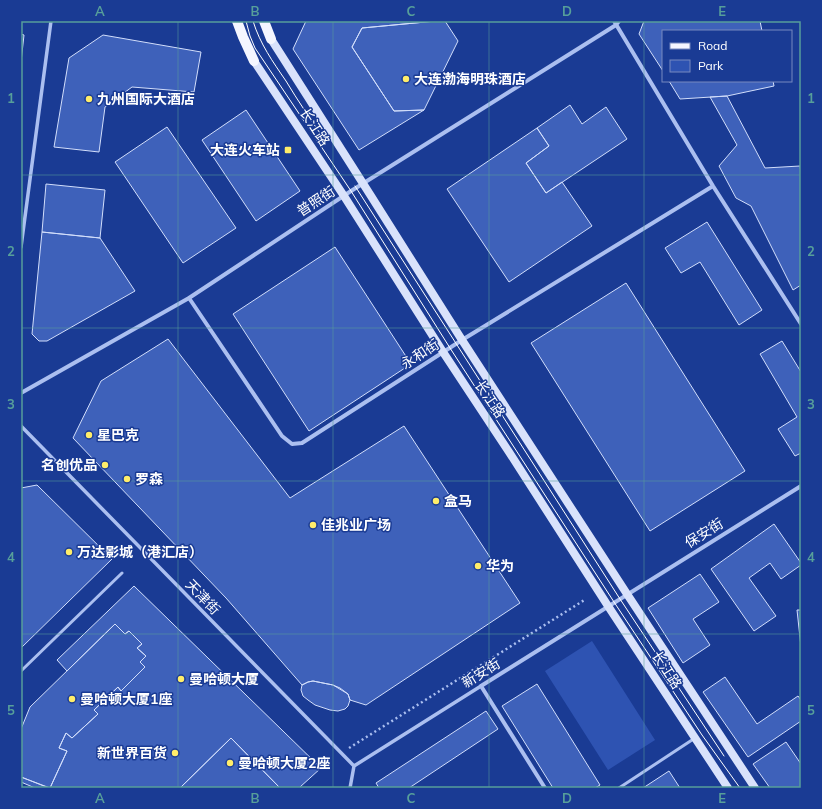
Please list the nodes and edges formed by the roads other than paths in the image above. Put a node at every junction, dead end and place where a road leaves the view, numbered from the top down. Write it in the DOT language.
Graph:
graph roads {
  1 [pos="51,21"];
  2 [pos="237,21"];
  3 [pos="264,21"];
  4 [pos="617,22"];
  5 [pos="271,39"];
  6 [pos="254,61"];
  7 [pos="364,184"];
  8 [pos="713,186"];
  9 [pos="344,196"];
  10 [pos="21,247"];
  11 [pos="190,298"];
  12 [pos="801,324"];
  13 [pos="462,340"];
  14 [pos="443,352"];
  15 [pos="21,393"];
  16 [pos="21,426"];
  17 [pos="801,486"];
  18 [pos="122,573"];
  19 [pos="623,596"];
  20 [pos="608,606"];
  21 [pos="21,671"];
  22 [pos="481,686"];
  23 [pos="695,738"];
  24 [pos="354,766"];
  25 [pos="350,788"];
  26 [pos="545,788"];
  27 [pos="619,788"];
  28 [pos="728,788"];
  29 [pos="755,788"];
  1 -- 10 [label="street"];
  2 -- 6 [label="main road, 长江路"];
  3 -- 5 [label="main road, 长江路"];
  4 -- 7 [label="street, 普照街"];
  4 -- 8 [label="street"];
  5 -- 7 [label="main road, 长江路"];
  6 -- 9 [label="main road, 长江路"];
  7 -- 9 [label="street, 普照街"];
  7 -- 13 [label="main road, 长江路"];
  8 -- 12 [label="street"];
  8 -- 13 [label="street, 永和街"];
  9 -- 11 [label="street, 普照街"];
  9 -- 14 [label="main road, 长江路"];
  11 -- 14 [label="street, 永和街"];
  11 -- 15 [label="street, 普照街"];
  13 -- 14 [label="street, 永和街"];
  13 -- 19 [label="main road, 长江路"];
  14 -- 20 [label="main road, 长江路"];
  16 -- 24 [label="street, 天津街"];
  17 -- 19 [label="street, 保安街"];
  18 -- 21 [label="lane"];
  19 -- 20 [label="street, 新安街"];
  19 -- 29 [label="main road, 长江路"];
  20 -- 22 [label="street, 新安街"];
  20 -- 23 [label="main road, 长江路"];
  22 -- 24 [label="street, 新安街"];
  22 -- 26 [label="street"];
  23 -- 27 [label="lane"];
  23 -- 28 [label="main road, 长江路"];
  24 -- 25 [label="street"];
}
